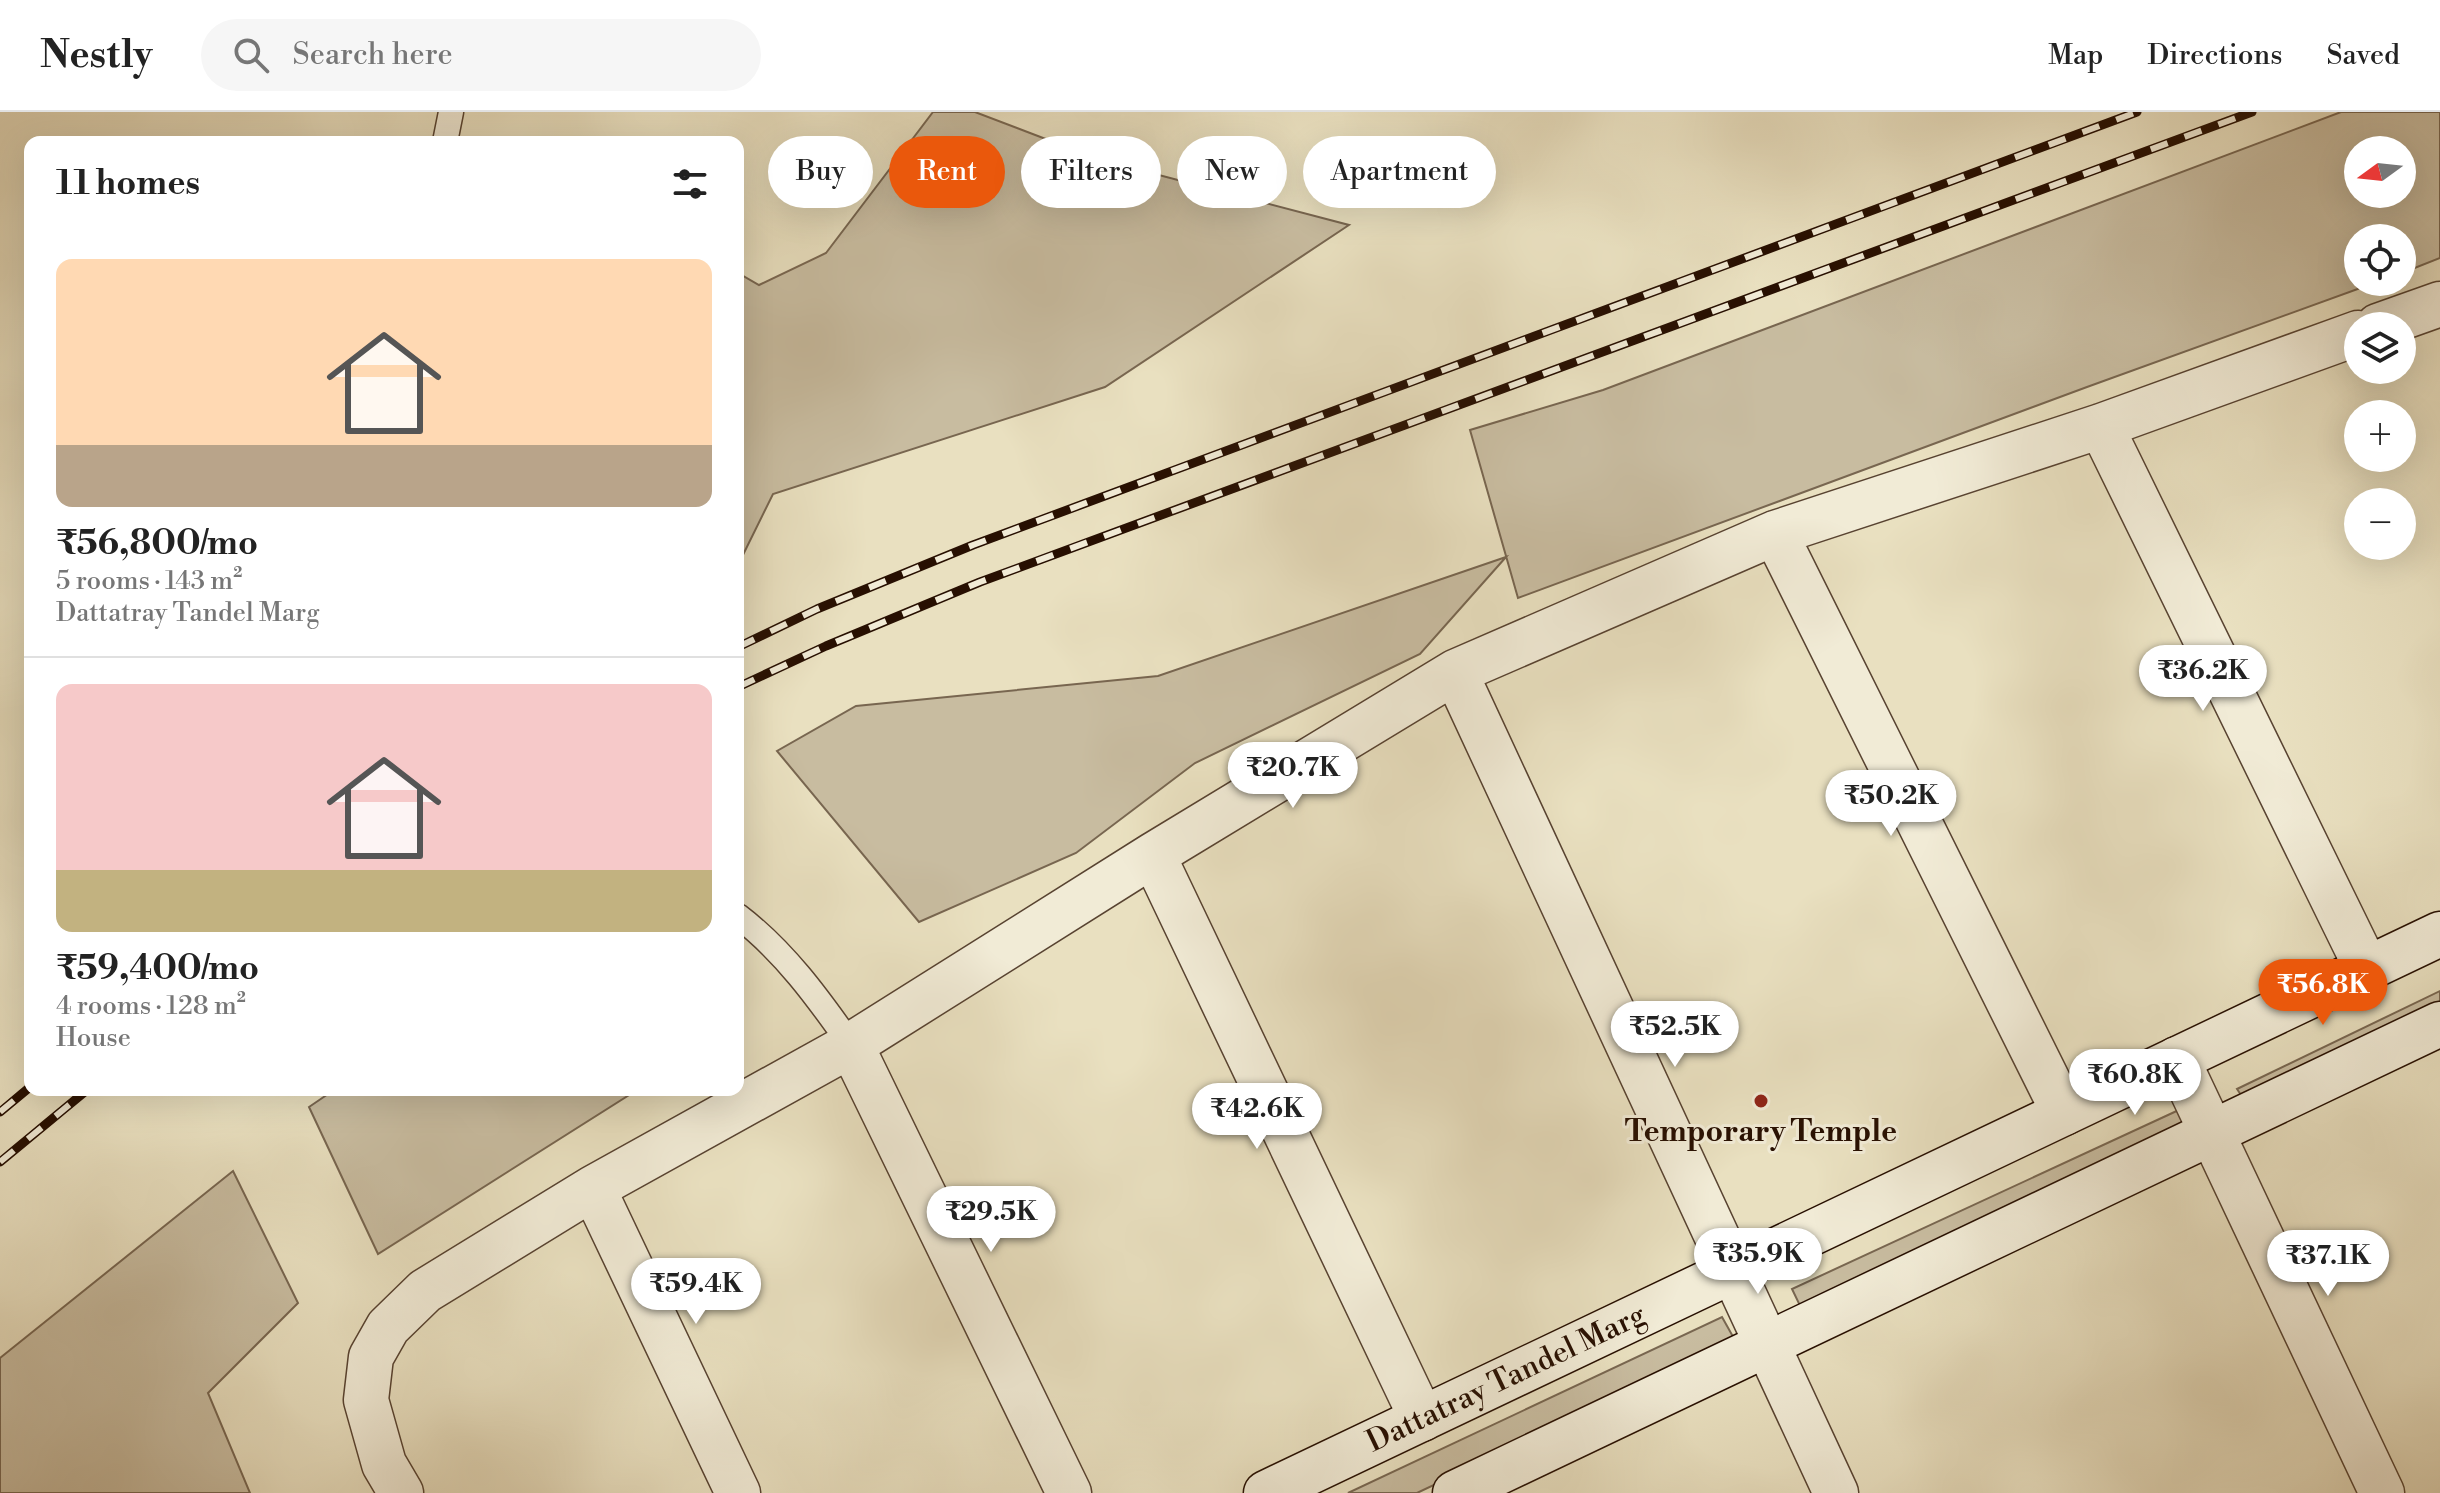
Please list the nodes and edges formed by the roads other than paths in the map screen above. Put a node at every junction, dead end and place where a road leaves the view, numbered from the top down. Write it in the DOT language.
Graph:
graph roads {
  1 [pos="451,112"];
  2 [pos="446,136"];
  3 [pos="2440,304"];
  4 [pos="2416,313"];
  5 [pos="2344,338"];
  6 [pos="2101,426"];
  7 [pos="1775,533"];
  8 [pos="1455,672"];
  9 [pos="1153,855"];
  10 [pos="744,921"];
  11 [pos="2440,934"];
  12 [pos="2367,969"];
  13 [pos="2440,1024"];
  14 [pos="851,1045"];
  15 [pos="2177,1059"];
  16 [pos="2064,1113"];
  17 [pos="2212,1133"];
  18 [pos="593,1188"];
  19 [pos="1731,1271"];
  20 [pos="1766,1345"];
  21 [pos="1422,1419"];
  22 [pos="1276,1491"];
  23 [pos="401,1493"];
  24 [pos="738,1493"];
  25 [pos="1069,1493"];
  26 [pos="1455,1493"];
  27 [pos="1836,1493"];
  28 [pos="2382,1493"];
  1 -- 2 [label="lane"];
  3 -- 4 [label="street"];
  5 -- 6 [label="street"];
  6 -- 7 [label="street"];
  6 -- 12 [label="street"];
  7 -- 8 [label="street"];
  7 -- 16 [label="street"];
  8 -- 9 [label="street"];
  8 -- 19 [label="street"];
  9 -- 14 [label="street"];
  9 -- 21 [label="street"];
  10 -- 14 [label="lane"];
  11 -- 12 [label="street, Dattatray Tandel Marg"];
  12 -- 15 [label="street, Dattatray Tandel Marg"];
  13 -- 17 [label="street"];
  14 -- 18 [label="street"];
  14 -- 25 [label="street"];
  15 -- 16 [label="street, Dattatray Tandel Marg"];
  15 -- 17 [label="street"];
  16 -- 19 [label="street, Dattatray Tandel Marg"];
  17 -- 20 [label="street"];
  17 -- 28 [label="street"];
  18 -- 23 [label="street"];
  18 -- 24 [label="street"];
  19 -- 20 [label="street"];
  19 -- 21 [label="street, Dattatray Tandel Marg"];
  20 -- 26 [label="street"];
  20 -- 27 [label="street"];
  21 -- 22 [label="street, Dattatray Tandel Marg"];
}
